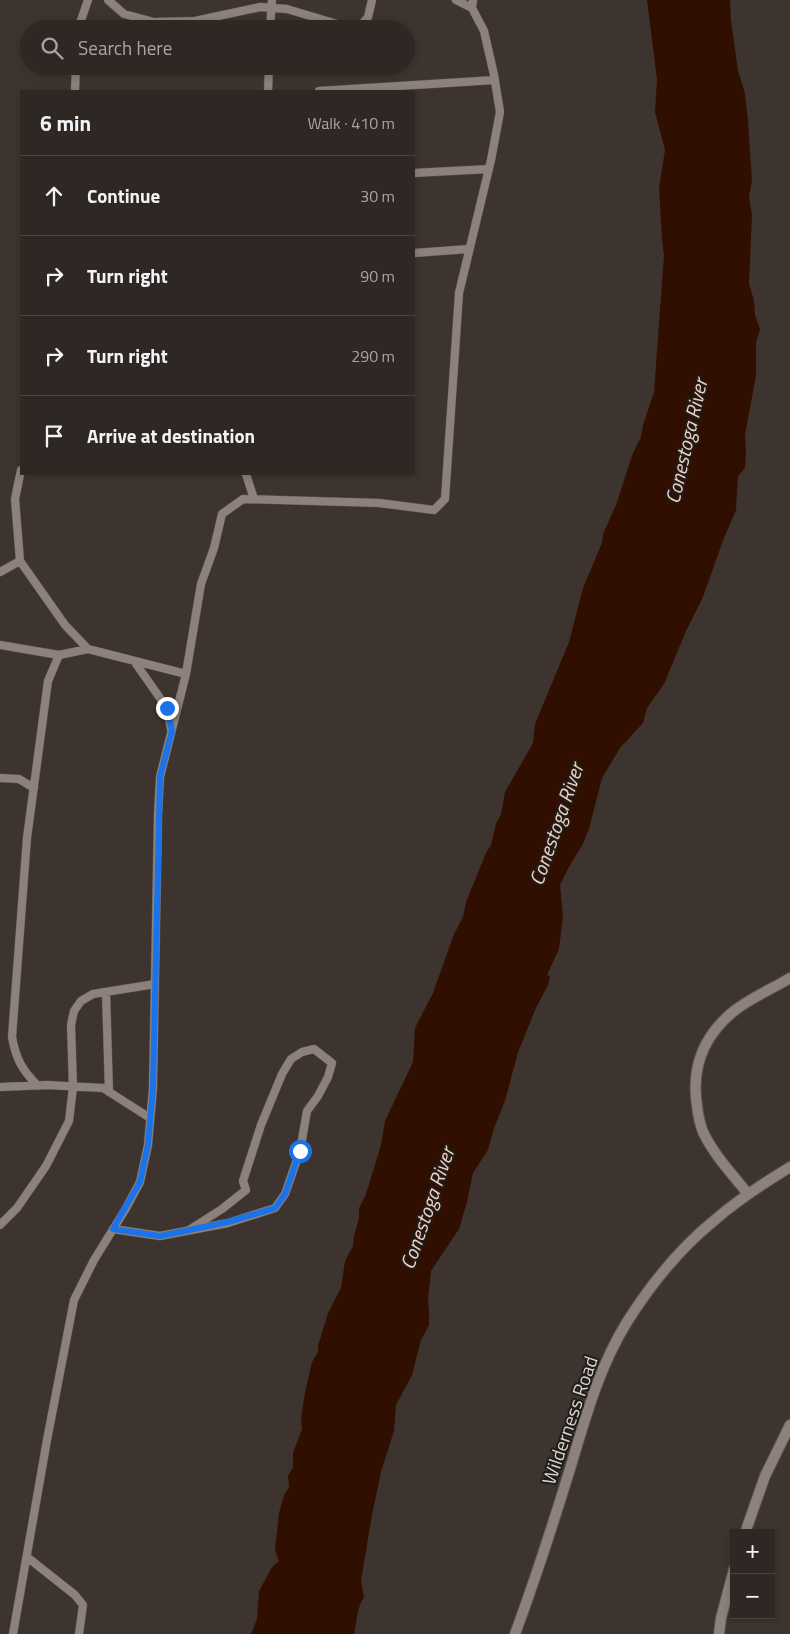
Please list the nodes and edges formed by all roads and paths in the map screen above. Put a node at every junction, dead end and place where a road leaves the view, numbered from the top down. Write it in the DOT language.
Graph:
graph roads {
  1 [pos="88,0"];
  2 [pos="108,0"];
  3 [pos="372,0"];
  4 [pos="456,0"];
  5 [pos="271,4"];
  6 [pos="473,4"];
  7 [pos="81,20"];
  8 [pos="146,20"];
  9 [pos="200,20"];
  10 [pos="270,20"];
  11 [pos="324,20"];
  12 [pos="365,20"];
  13 [pos="76,75"];
  14 [pos="269,75"];
  15 [pos="495,80"];
  16 [pos="75,90"];
  17 [pos="268,90"];
  18 [pos="335,90"];
  19 [pos="489,168"];
  20 [pos="415,173"];
  21 [pos="469,249"];
  22 [pos="415,253"];
  23 [pos="20,475"];
  24 [pos="246,475"];
  25 [pos="254,499"];
  26 [pos="20,561"];
  27 [pos="0,572"];
  28 [pos="0,645"];
  29 [pos="88,649"];
  30 [pos="59,655"];
  31 [pos="134,661"];
  32 [pos="186,674"];
  33 [pos="172,731"];
  34 [pos="0,778"];
  35 [pos="34,788"];
  36 [pos="790,978"];
  37 [pos="155,984"];
  38 [pos="106,992"];
  39 [pos="38,1086"];
  40 [pos="0,1087"];
  41 [pos="73,1087"];
  42 [pos="109,1092"];
  43 [pos="150,1118"];
  44 [pos="790,1167"];
  45 [pos="748,1194"];
  46 [pos="0,1225"];
  47 [pos="113,1229"];
  48 [pos="189,1230"];
  49 [pos="790,1425"];
  50 [pos="746,1529"];
  51 [pos="27,1557"];
  52 [pos="733,1574"];
  53 [pos="13,1634"];
  54 [pos="80,1634"];
  55 [pos="514,1634"];
  56 [pos="719,1634"];
  1 -- 7 [label="lane"];
  2 -- 8 [label="lane"];
  3 -- 12 [label="lane"];
  4 -- 6 [label="lane"];
  5 -- 9 [label="lane"];
  5 -- 10 [label="lane"];
  5 -- 11 [label="lane"];
  6 -- 15 [label="lane"];
  13 -- 16 [label="lane"];
  14 -- 17 [label="lane"];
  15 -- 18 [label="lane"];
  15 -- 19 [label="lane"];
  19 -- 20 [label="lane"];
  19 -- 21 [label="lane"];
  21 -- 22 [label="lane"];
  21 -- 25 [label="lane"];
  23 -- 26 [label="lane"];
  24 -- 25 [label="lane"];
  25 -- 32 [label="lane"];
  26 -- 27 [label="lane"];
  26 -- 29 [label="lane"];
  28 -- 30 [label="lane"];
  29 -- 30 [label="lane"];
  29 -- 31 [label="lane"];
  30 -- 35 [label="lane"];
  31 -- 32 [label="lane"];
  31 -- 33 [label="lane"];
  32 -- 33 [label="lane"];
  33 -- 37 [label="lane"];
  34 -- 35 [label="lane"];
  35 -- 39 [label="lane"];
  36 -- 45 [label="street"];
  37 -- 38 [label="lane"];
  37 -- 43 [label="lane"];
  38 -- 41 [label="lane"];
  38 -- 42 [label="lane"];
  39 -- 40 [label="lane"];
  39 -- 41 [label="lane"];
  41 -- 42 [label="lane"];
  41 -- 46 [label="lane"];
  42 -- 43 [label="lane"];
  43 -- 47 [label="lane"];
  44 -- 45 [label="street, Wilderness Road"];
  45 -- 55 [label="street, Wilderness Road"];
  47 -- 48 [label="lane"];
  47 -- 51 [label="lane"];
  48 -- 48 [label="lane"];
  49 -- 50 [label="street"];
  51 -- 53 [label="lane"];
  51 -- 54 [label="lane"];
  52 -- 56 [label="street"];
}
